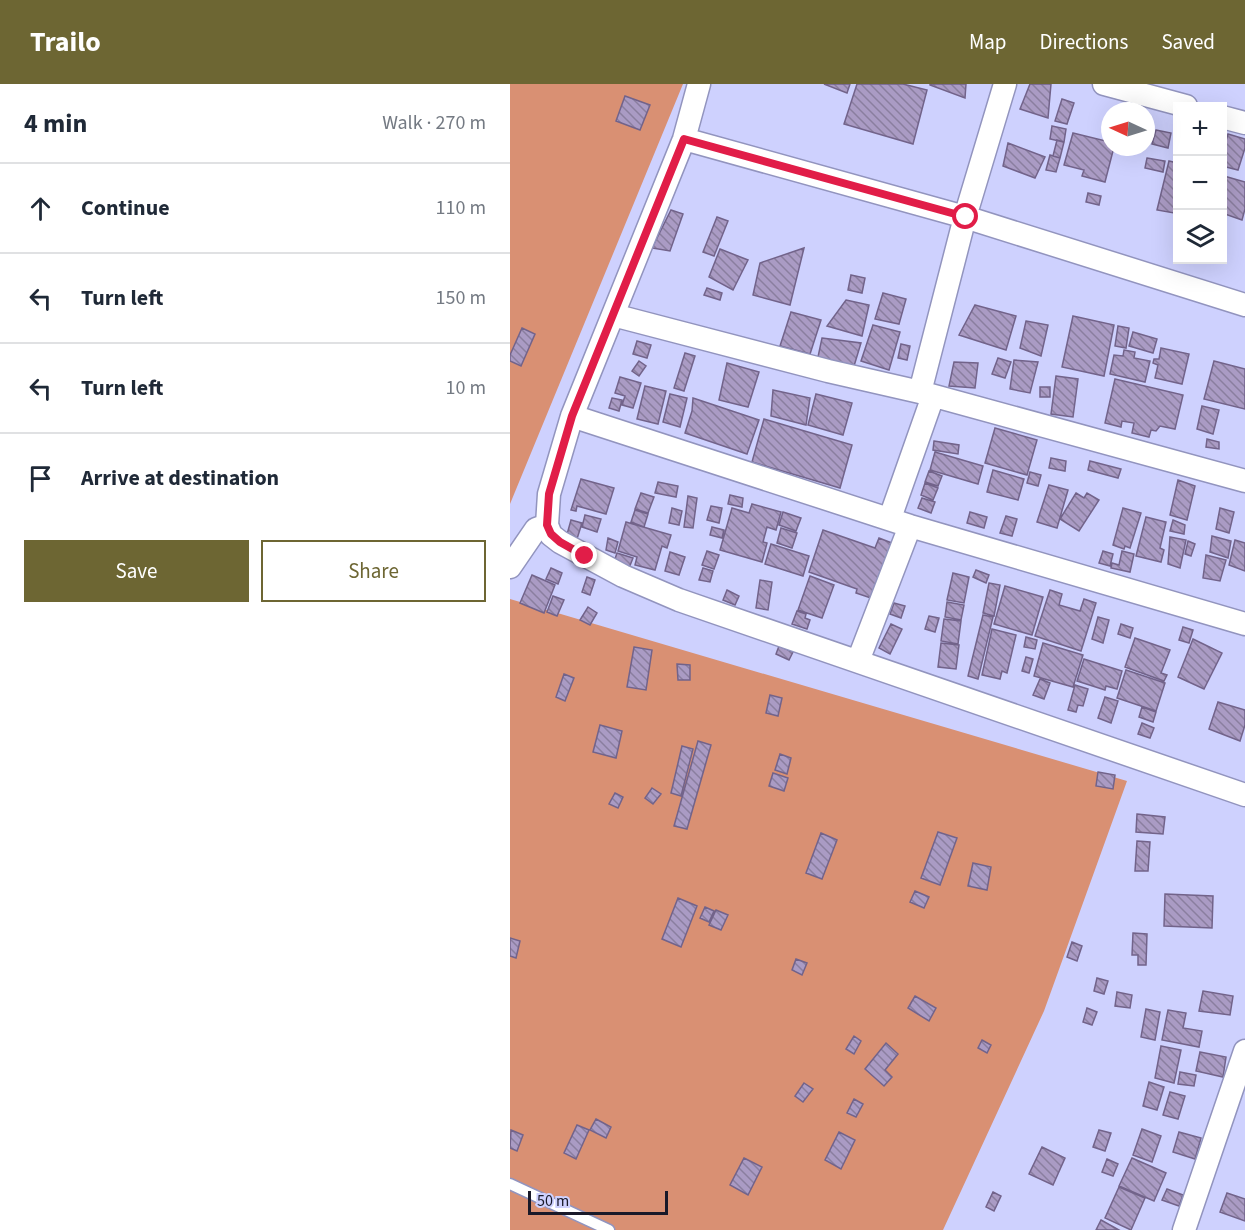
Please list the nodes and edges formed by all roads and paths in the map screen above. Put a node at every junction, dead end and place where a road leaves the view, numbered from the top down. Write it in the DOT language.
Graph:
graph roads {
  1 [pos="699,84"];
  2 [pos="1005,84"];
  3 [pos="1104,84"];
  4 [pos="1173,103"];
  5 [pos="1227,118"];
  6 [pos="1245,123"];
  7 [pos="684,139"];
  8 [pos="966,217"];
  9 [pos="1245,305"];
  10 [pos="613,315"];
  11 [pos="926,394"];
  12 [pos="572,416"];
  13 [pos="1245,481"];
  14 [pos="900,522"];
  15 [pos="547,525"];
  16 [pos="510,567"];
  17 [pos="1245,624"];
  18 [pos="858,661"];
  19 [pos="1245,795"];
  20 [pos="1244,1061"];
  21 [pos="510,1184"];
  22 [pos="609,1230"];
  23 [pos="1184,1230"];
  1 -- 7 [label="street"];
  2 -- 8 [label="street"];
  3 -- 4 [label="street"];
  5 -- 6 [label="street"];
  7 -- 8 [label="street"];
  7 -- 10 [label="street"];
  8 -- 9 [label="street"];
  8 -- 11 [label="street"];
  10 -- 11 [label="street"];
  10 -- 12 [label="street"];
  11 -- 13 [label="street"];
  11 -- 14 [label="street"];
  12 -- 14 [label="street"];
  12 -- 15 [label="street"];
  14 -- 17 [label="street"];
  14 -- 18 [label="street"];
  15 -- 16 [label="street"];
  15 -- 18 [label="street"];
  18 -- 19 [label="street"];
  20 -- 23 [label="street"];
  21 -- 22 [label="lane"];
}
